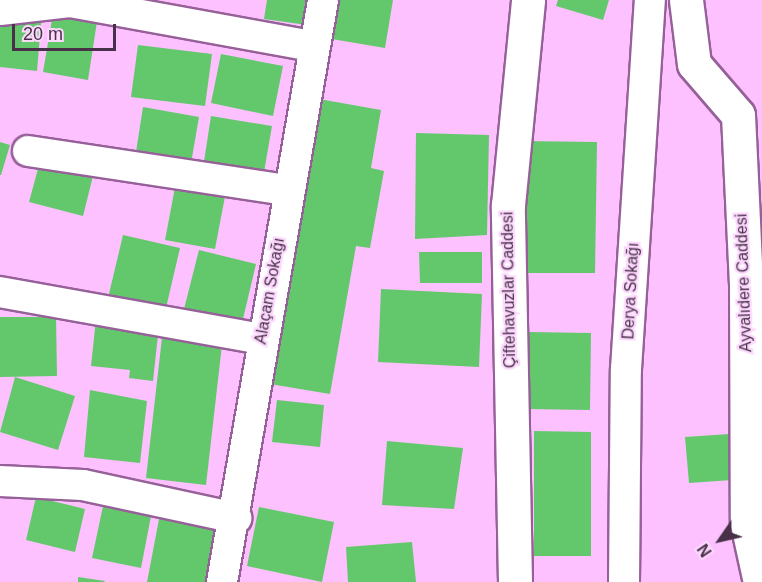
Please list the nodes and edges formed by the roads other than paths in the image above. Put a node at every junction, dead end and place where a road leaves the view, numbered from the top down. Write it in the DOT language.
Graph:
graph roads {
  1 [pos="322,0"];
  2 [pos="528,0"];
  3 [pos="650,0"];
  4 [pos="686,0"];
  5 [pos="0,10"];
  6 [pos="312,46"];
  7 [pos="28,151"];
  8 [pos="287,190"];
  9 [pos="0,292"];
  10 [pos="261,339"];
  11 [pos="0,481"];
  12 [pos="236,518"];
  13 [pos="222,582"];
  14 [pos="515,582"];
  15 [pos="624,582"];
  16 [pos="760,582"];
  1 -- 6 [label="street, Alaçam Sokağı"];
  2 -- 14 [label="street, Çiftehavuzlar Caddesi"];
  3 -- 15 [label="street, Derya Sokağı"];
  4 -- 16 [label="street, Ayvalıdere Caddesi"];
  5 -- 6 [label="street"];
  6 -- 8 [label="street, Alaçam Sokağı"];
  7 -- 8 [label="street"];
  8 -- 10 [label="street, Alaçam Sokağı"];
  9 -- 10 [label="street"];
  10 -- 12 [label="street, Alaçam Sokağı"];
  11 -- 12 [label="street"];
  12 -- 13 [label="street, Alaçam Sokağı"];
}
